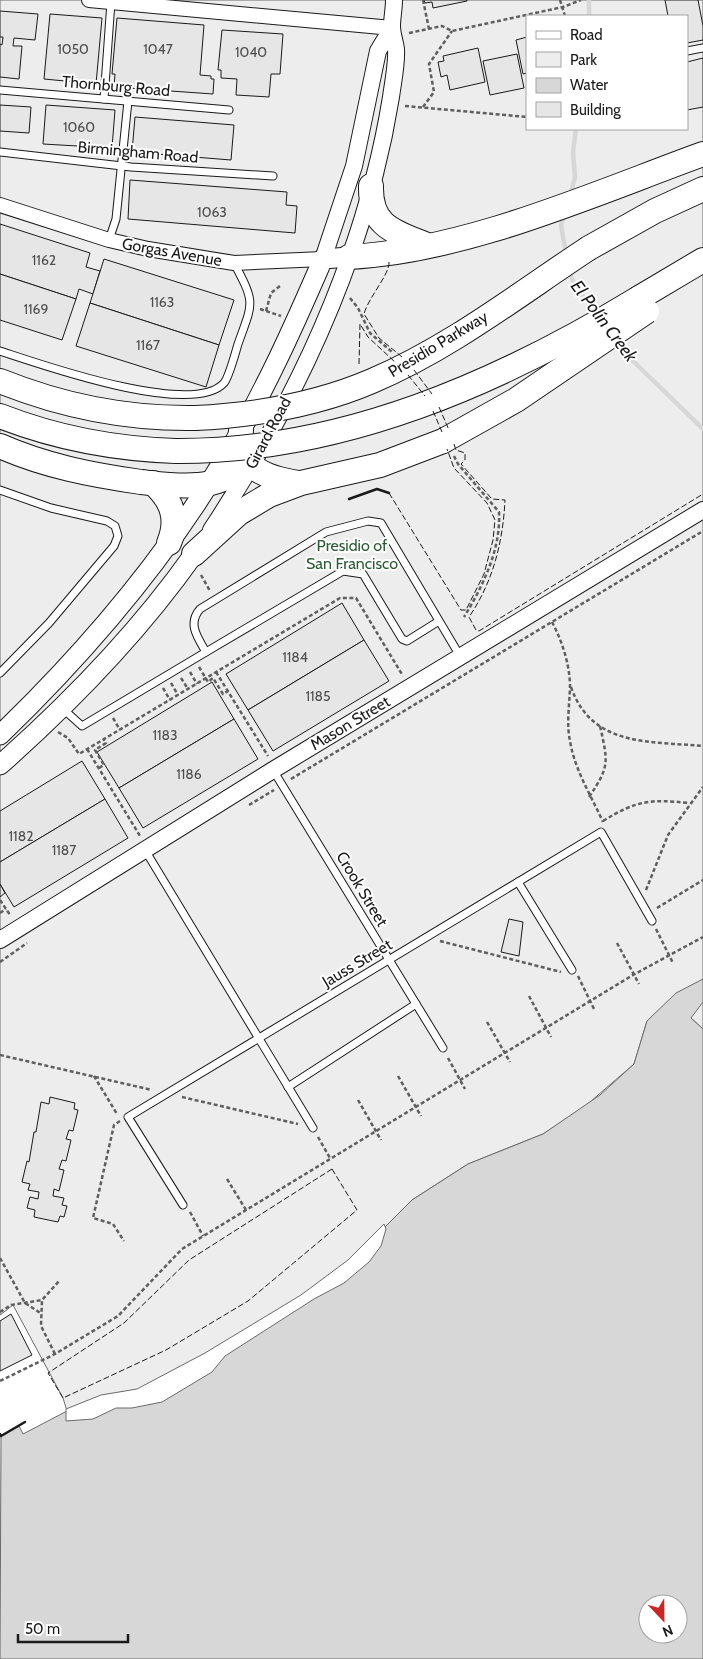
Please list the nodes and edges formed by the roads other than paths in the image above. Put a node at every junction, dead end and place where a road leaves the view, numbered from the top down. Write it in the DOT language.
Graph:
graph roads {
  1 [pos="89,0"];
  2 [pos="394,0"];
  3 [pos="111,2"];
  4 [pos="392,28"];
  5 [pos="703,48"];
  6 [pos="688,51"];
  7 [pos="0,90"];
  8 [pos="104,99"];
  9 [pos="128,101"];
  10 [pos="229,110"];
  11 [pos="0,152"];
  12 [pos="703,154"];
  13 [pos="123,166"];
  14 [pos="273,176"];
  15 [pos="371,186"];
  16 [pos="703,189"];
  17 [pos="0,205"];
  18 [pos="109,240"];
  19 [pos="427,245"];
  20 [pos="350,257"];
  21 [pos="323,258"];
  22 [pos="703,260"];
  23 [pos="234,263"];
  24 [pos="703,273"];
  25 [pos="643,305"];
  26 [pos="0,351"];
  27 [pos="0,380"];
  28 [pos="0,416"];
  29 [pos="241,430"];
  30 [pos="0,446"];
  31 [pos="252,466"];
  32 [pos="312,481"];
  33 [pos="153,483"];
  34 [pos="209,483"];
  35 [pos="0,490"];
  36 [pos="703,510"];
  37 [pos="169,544"];
  38 [pos="198,565"];
  39 [pos="439,621"];
  40 [pos="206,652"];
  41 [pos="460,656"];
  42 [pos="0,673"];
  43 [pos="62,707"];
  44 [pos="2,727"];
  45 [pos="0,765"];
  46 [pos="273,770"];
  47 [pos="145,850"];
  48 [pos="518,882"];
  49 [pos="652,921"];
  50 [pos="0,940"];
  51 [pos="390,960"];
  52 [pos="572,970"];
  53 [pos="416,1004"];
  54 [pos="260,1038"];
  55 [pos="442,1048"];
  56 [pos="288,1087"];
  57 [pos="313,1128"];
  58 [pos="183,1205"];
  1 -- 3 [label="street"];
  2 -- 4 [label="street, Girard Road"];
  3 -- 4 [label="street"];
  3 -- 8 [label="lane"];
  4 -- 15 [label="street, Girard Road"];
  4 -- 21 [label="street, Girard Road"];
  5 -- 6 [label="lane"];
  7 -- 8 [label="lane, Thornburg Road"];
  8 -- 9 [label="lane, Thornburg Road"];
  9 -- 10 [label="lane, Thornburg Road"];
  9 -- 13 [label="lane"];
  11 -- 13 [label="lane, Birmingham Road"];
  12 -- 19 [label="highway"];
  13 -- 14 [label="lane, Birmingham Road"];
  13 -- 18 [label="lane"];
  15 -- 19 [label="highway"];
  15 -- 20 [label="street, Girard Road"];
  16 -- 27 [label="highway, Presidio Parkway, bridge"];
  17 -- 18 [label="street, Gorgas Avenue"];
  18 -- 23 [label="street, Gorgas Avenue"];
  19 -- 20 [label="highway"];
  20 -- 21 [label="main road, Gorgas Avenue"];
  20 -- 31 [label="street, Girard Road"];
  21 -- 23 [label="street, Gorgas Avenue"];
  21 -- 29 [label="main road, Girard Road"];
  22 -- 25 [label="highway"];
  23 -- 26 [label="lane"];
  24 -- 25 [label="highway"];
  25 -- 28 [label="highway, bridge"];
  25 -- 32 [label="highway, bridge"];
  29 -- 31 [label="highway"];
  29 -- 34 [label="main road, Girard Road"];
  30 -- 33 [label="highway"];
  31 -- 32 [label="highway"];
  31 -- 34 [label="highway"];
  31 -- 38 [label="street, Girard Road"];
  32 -- 38 [label="highway"];
  33 -- 34 [label="highway"];
  33 -- 37 [label="highway"];
  34 -- 37 [label="main road, Girard Road"];
  35 -- 42 [label="lane"];
  36 -- 41 [label="street, Mason Street"];
  37 -- 44 [label="main road, Girard Road"];
  38 -- 43 [label="main road, Girard Road"];
  39 -- 40 [label="lane"];
  39 -- 40 [label="lane"];
  39 -- 41 [label="lane"];
  40 -- 43 [label="lane"];
  41 -- 46 [label="street, Mason Street"];
  43 -- 45 [label="main road, Girard Road"];
  46 -- 47 [label="street, Mason Street"];
  46 -- 51 [label="lane, Crook Street"];
  47 -- 50 [label="street, Mason Street"];
  47 -- 54 [label="lane"];
  48 -- 49 [label="lane, Jauss Street"];
  48 -- 51 [label="lane, Jauss Street"];
  48 -- 52 [label="lane"];
  51 -- 53 [label="lane, Crook Street"];
  51 -- 54 [label="lane, Jauss Street"];
  53 -- 55 [label="lane, Crook Street"];
  53 -- 56 [label="lane"];
  54 -- 56 [label="lane"];
  54 -- 58 [label="lane, Jauss Street"];
  56 -- 57 [label="lane"];
}
